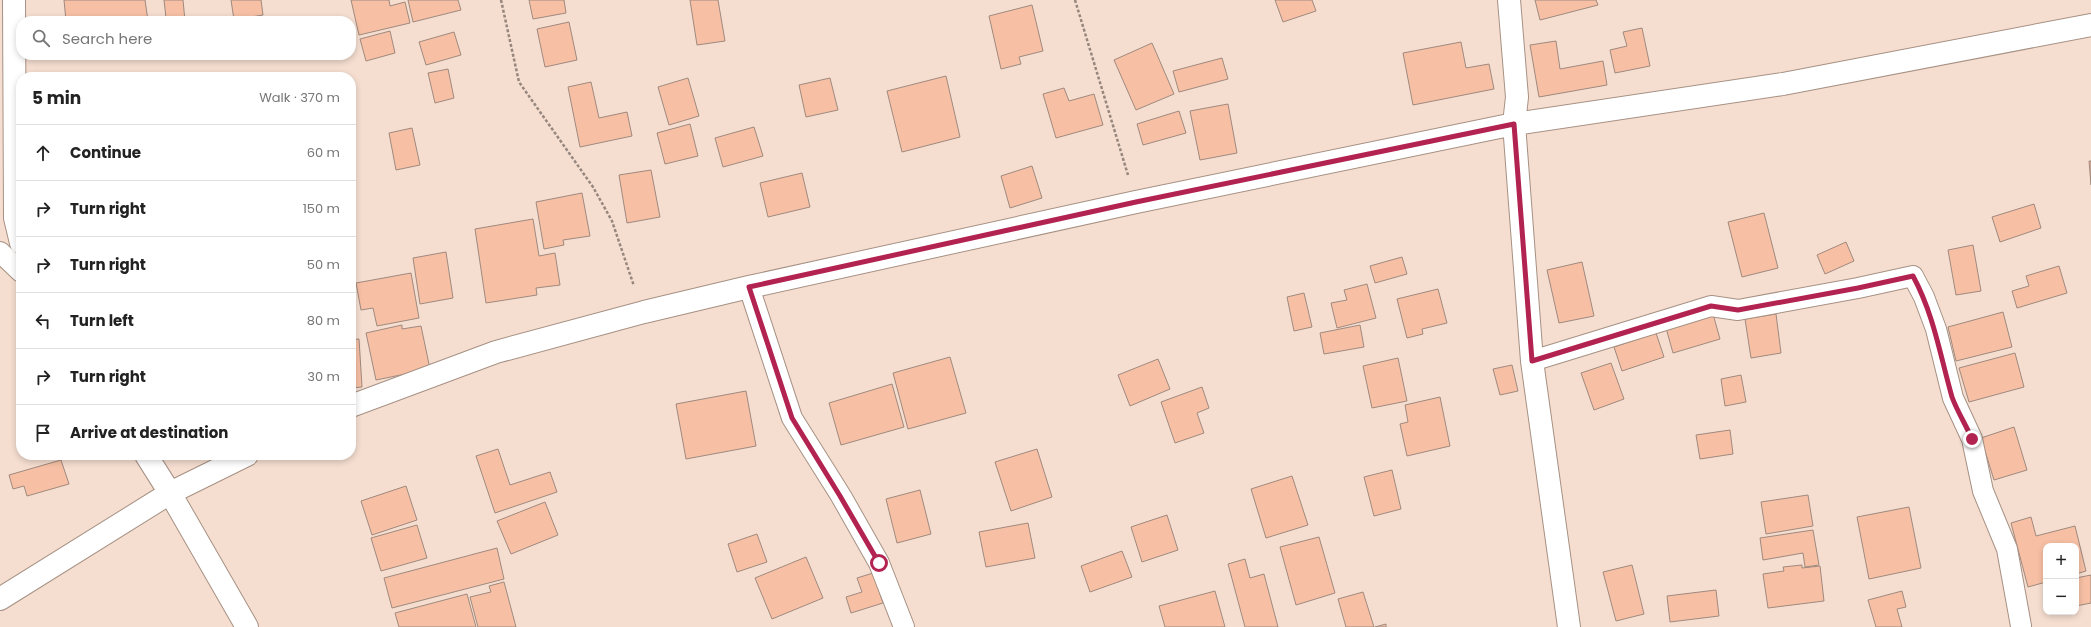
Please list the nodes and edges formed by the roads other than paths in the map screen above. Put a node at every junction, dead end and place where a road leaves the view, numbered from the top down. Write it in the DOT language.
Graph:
graph roads {
  1 [pos="14,0"];
  2 [pos="1509,0"];
  3 [pos="2091,25"];
  4 [pos="1514,124"];
  5 [pos="16,222"];
  6 [pos="0,252"];
  7 [pos="16,267"];
  8 [pos="749,287"];
  9 [pos="1532,361"];
  10 [pos="356,404"];
  11 [pos="149,460"];
  12 [pos="237,460"];
  13 [pos="170,493"];
  14 [pos="0,599"];
  15 [pos="2021,626"];
  16 [pos="247,627"];
  17 [pos="904,627"];
  18 [pos="1569,627"];
  1 -- 5 [label="street"];
  2 -- 4 [label="street"];
  3 -- 4 [label="street"];
  4 -- 8 [label="street"];
  4 -- 9 [label="street"];
  6 -- 7 [label="lane"];
  8 -- 10 [label="street"];
  8 -- 17 [label="lane"];
  9 -- 15 [label="lane"];
  9 -- 18 [label="street"];
  11 -- 13 [label="street"];
  12 -- 13 [label="street"];
  13 -- 14 [label="street"];
  13 -- 16 [label="street"];
}
